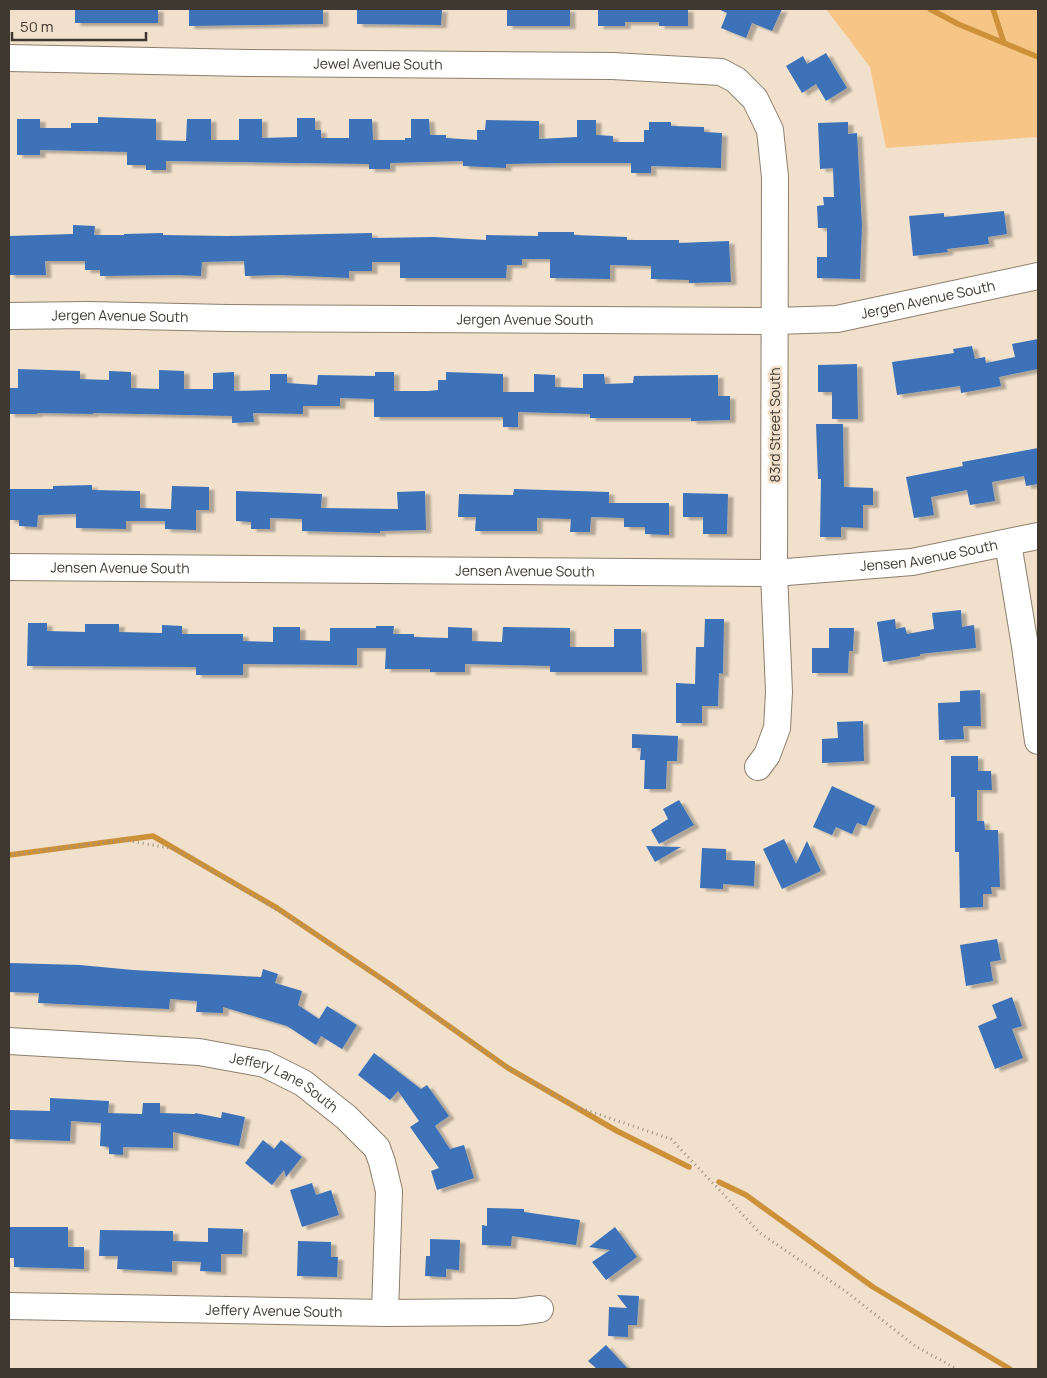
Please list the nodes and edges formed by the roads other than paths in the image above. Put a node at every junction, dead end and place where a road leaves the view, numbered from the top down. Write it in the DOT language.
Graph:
graph roads {
  1 [pos="9,58"];
  2 [pos="742,87"];
  3 [pos="1038,276"];
  4 [pos="9,316"];
  5 [pos="775,321"];
  6 [pos="1038,536"];
  7 [pos="1008,544"];
  8 [pos="9,567"];
  9 [pos="774,573"];
  10 [pos="1038,741"];
  11 [pos="758,767"];
  12 [pos="9,1041"];
  13 [pos="9,1306"];
  14 [pos="540,1309"];
  15 [pos="385,1313"];
  1 -- 2 [label="street, Jewel Avenue South"];
  2 -- 5 [label="street, 83rd Street South"];
  3 -- 5 [label="street, Jergen Avenue South"];
  4 -- 5 [label="street, Jergen Avenue South"];
  5 -- 9 [label="street, 83rd Street South"];
  6 -- 7 [label="street, Jensen Avenue South"];
  7 -- 9 [label="street, Jensen Avenue South"];
  7 -- 10 [label="street"];
  8 -- 9 [label="street, Jensen Avenue South"];
  9 -- 11 [label="street, 83rd Street South"];
  12 -- 15 [label="street, Jeffery Lane South"];
  13 -- 15 [label="street, Jeffery Avenue South"];
  14 -- 15 [label="street, Jeffery Avenue South"];
}
